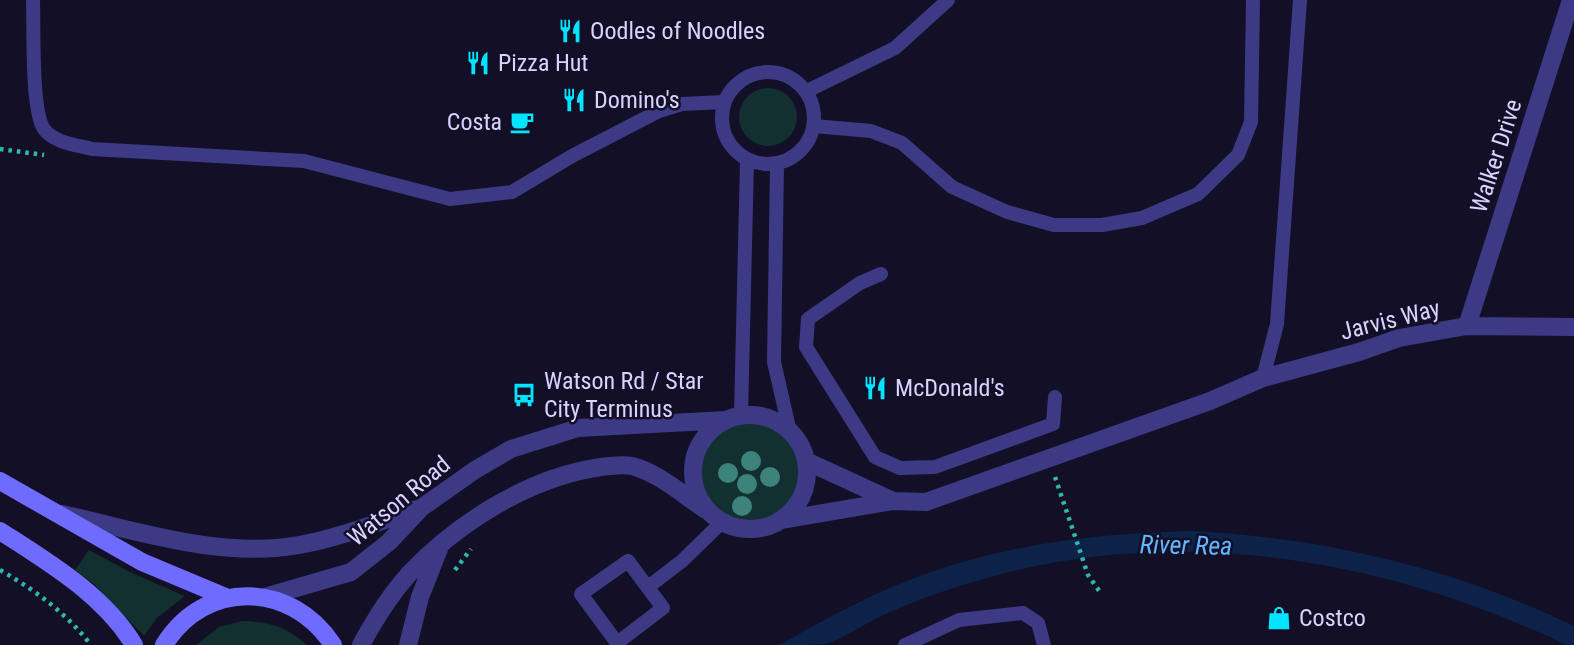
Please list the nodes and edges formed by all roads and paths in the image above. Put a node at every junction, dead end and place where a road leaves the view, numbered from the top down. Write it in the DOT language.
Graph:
graph roads {
  1 [pos="33,0"];
  2 [pos="948,0"];
  3 [pos="1253,0"];
  4 [pos="1300,0"];
  5 [pos="1571,0"];
  6 [pos="807,92"];
  7 [pos="724,102"];
  8 [pos="814,126"];
  9 [pos="60,141"];
  10 [pos="0,149"];
  11 [pos="747,161"];
  12 [pos="777,164"];
  13 [pos="881,274"];
  14 [pos="1468,326"];
  15 [pos="1574,327"];
  16 [pos="1263,378"];
  17 [pos="1055,397"];
  18 [pos="734,417"];
  19 [pos="790,432"];
  20 [pos="1050,459"];
  21 [pos="806,461"];
  22 [pos="0,481"];
  23 [pos="893,501"];
  24 [pos="421,508"];
  25 [pos="706,509"];
  26 [pos="55,513"];
  27 [pos="782,520"];
  28 [pos="722,522"];
  29 [pos="0,530"];
  30 [pos="440,546"];
  31 [pos="471,548"];
  32 [pos="0,569"];
  33 [pos="453,572"];
  34 [pos="648,587"];
  35 [pos="1100,592"];
  36 [pos="265,597"];
  37 [pos="228,598"];
  38 [pos="91,645"];
  39 [pos="134,645"];
  40 [pos="164,645"];
  41 [pos="333,645"];
  42 [pos="362,645"];
  43 [pos="408,645"];
  44 [pos="905,645"];
  45 [pos="1044,645"];
  1 -- 9 [label="lane"];
  2 -- 6 [label="lane"];
  3 -- 8 [label="lane"];
  4 -- 16 [label="lane"];
  5 -- 14 [label="street, Walker Drive"];
  6 -- 7 [label="lane"];
  6 -- 8 [label="lane"];
  7 -- 9 [label="lane"];
  7 -- 11 [label="lane"];
  8 -- 12 [label="lane"];
  9 -- 10 [label="path"];
  11 -- 12 [label="lane"];
  11 -- 18 [label="lane"];
  12 -- 19 [label="lane"];
  13 -- 17 [label="lane"];
  14 -- 15 [label="street, Jarvis Way"];
  14 -- 16 [label="street, Jarvis Way"];
  16 -- 20 [label="street, Jarvis Way"];
  18 -- 19 [label="street"];
  18 -- 24 [label="street, Watson Road"];
  18 -- 25 [label="street"];
  19 -- 21 [label="street"];
  20 -- 23 [label="street, Jarvis Way"];
  20 -- 35 [label="path"];
  21 -- 23 [label="street"];
  21 -- 27 [label="street"];
  22 -- 26 [label="main road"];
  23 -- 27 [label="street"];
  24 -- 26 [label="street"];
  24 -- 36 [label="street, Watson Road"];
  25 -- 28 [label="street"];
  25 -- 30 [label="street"];
  26 -- 37 [label="main road"];
  27 -- 28 [label="street"];
  28 -- 34 [label="lane"];
  29 -- 39 [label="main road"];
  30 -- 42 [label="street"];
  30 -- 43 [label="street"];
  31 -- 33 [label="path"];
  32 -- 38 [label="path"];
  34 -- 34 [label="lane"];
  36 -- 37 [label="main road"];
  36 -- 41 [label="main road"];
  37 -- 40 [label="main road"];
  44 -- 45 [label="lane"];
}
